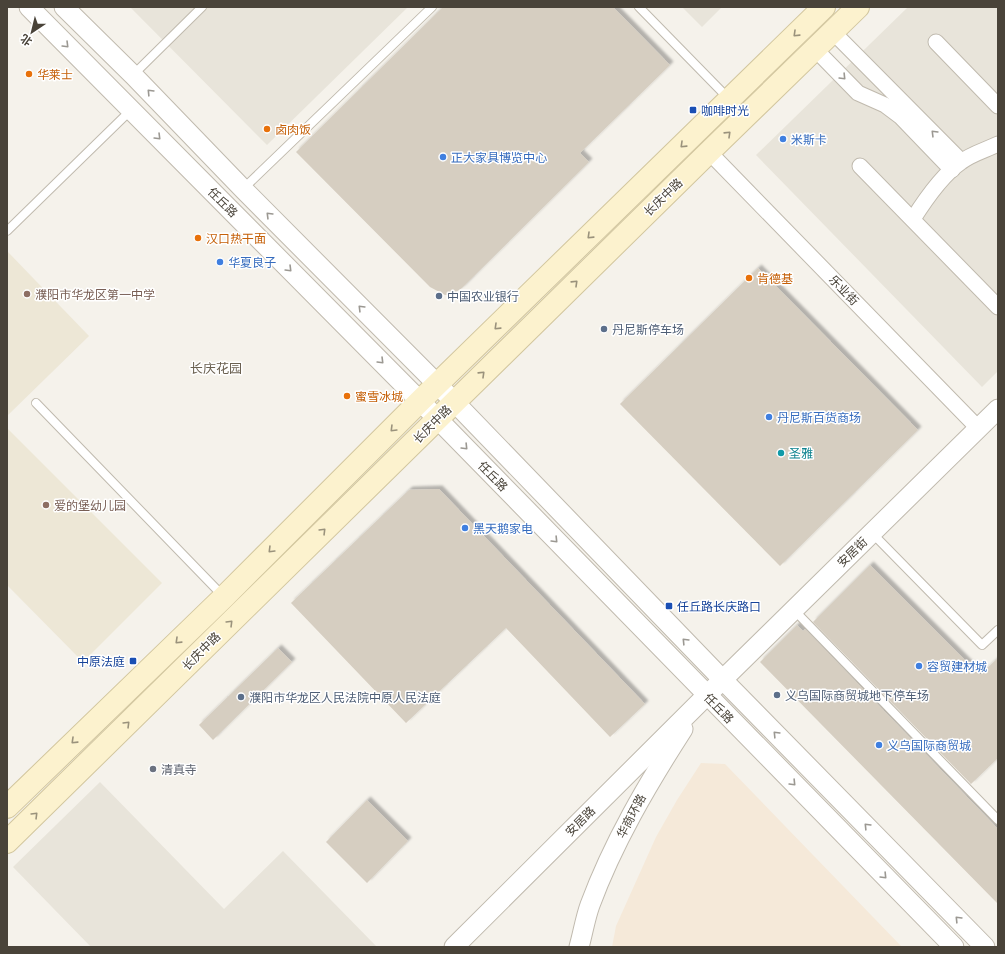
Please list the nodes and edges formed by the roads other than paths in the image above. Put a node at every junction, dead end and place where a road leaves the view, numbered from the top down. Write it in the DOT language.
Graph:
graph roads {
  1 [pos="29,7"];
  2 [pos="64,7"];
  3 [pos="202,7"];
  4 [pos="432,7"];
  5 [pos="639,7"];
  6 [pos="824,7"];
  7 [pos="858,7"];
  8 [pos="833,32"];
  9 [pos="936,42"];
  10 [pos="816,49"];
  11 [pos="133,75"];
  12 [pos="729,100"];
  13 [pos="998,106"];
  14 [pos="131,110"];
  15 [pos="998,144"];
  16 [pos="709,152"];
  17 [pos="957,165"];
  18 [pos="860,166"];
  19 [pos="243,188"];
  20 [pos="913,219"];
  21 [pos="7,232"];
  22 [pos="998,307"];
  23 [pos="438,385"];
  24 [pos="420,401"];
  25 [pos="454,402"];
  26 [pos="36,403"];
  27 [pos="998,411"];
  28 [pos="438,419"];
  29 [pos="979,428"];
  30 [pos="872,533"];
  31 [pos="224,597"];
  32 [pos="794,610"];
  33 [pos="998,630"];
  34 [pos="723,680"];
  35 [pos="706,695"];
  36 [pos="7,807"];
  37 [pos="998,820"];
  38 [pos="7,842"];
  39 [pos="454,947"];
  40 [pos="579,947"];
  41 [pos="954,947"];
  42 [pos="986,947"];
  1 -- 14 [label="street, 任丘路, one-way"];
  2 -- 11 [label="street, 任丘路"];
  3 -- 11 [label="lane"];
  4 -- 19 [label="lane"];
  5 -- 12 [label="lane"];
  6 -- 12 [label="main road, 长庆中路, one-way"];
  7 -- 8 [label="main road, 长庆中路"];
  8 -- 10 [label="main road, 长庆中路"];
  17 -- 8 [label="street, one-way"];
  9 -- 13 [label="street"];
  16 -- 10 [label="main road, 长庆中路, one-way"];
  10 -- 17 [label="street, one-way"];
  19 -- 11 [label="street, 任丘路, one-way"];
  12 -- 23 [label="main road, 长庆中路, one-way"];
  14 -- 21 [label="lane"];
  14 -- 24 [label="street, 任丘路, one-way"];
  15 -- 17 [label="street"];
  25 -- 16 [label="main road, 长庆中路, one-way"];
  16 -- 29 [label="street, 乐业街"];
  17 -- 20 [label="street"];
  18 -- 20 [label="street"];
  23 -- 19 [label="street, 任丘路, one-way"];
  20 -- 22 [label="street"];
  23 -- 24 [label="main road, 长庆中路"];
  23 -- 25 [label="street, 任丘路"];
  24 -- 28 [label="street, 任丘路"];
  24 -- 31 [label="main road, 长庆中路, one-way"];
  25 -- 28 [label="main road, 长庆中路"];
  34 -- 25 [label="street, 任丘路, one-way"];
  26 -- 31 [label="lane"];
  27 -- 29 [label="street, 安居街"];
  28 -- 35 [label="street, 任丘路, one-way"];
  38 -- 28 [label="main road, 长庆中路, one-way"];
  29 -- 30 [label="street, 安居街"];
  30 -- 32 [label="street, 安居街"];
  30 -- 33 [label="lane"];
  31 -- 36 [label="main road, 长庆中路, one-way"];
  32 -- 34 [label="street, 安居街"];
  32 -- 37 [label="lane"];
  34 -- 35 [label="street, 安居街"];
  42 -- 34 [label="street, 任丘路, one-way"];
  35 -- 39 [label="street, 安居路"];
  35 -- 40 [label="street, 华商环路"];
  35 -- 41 [label="street, 任丘路, one-way"];
}
